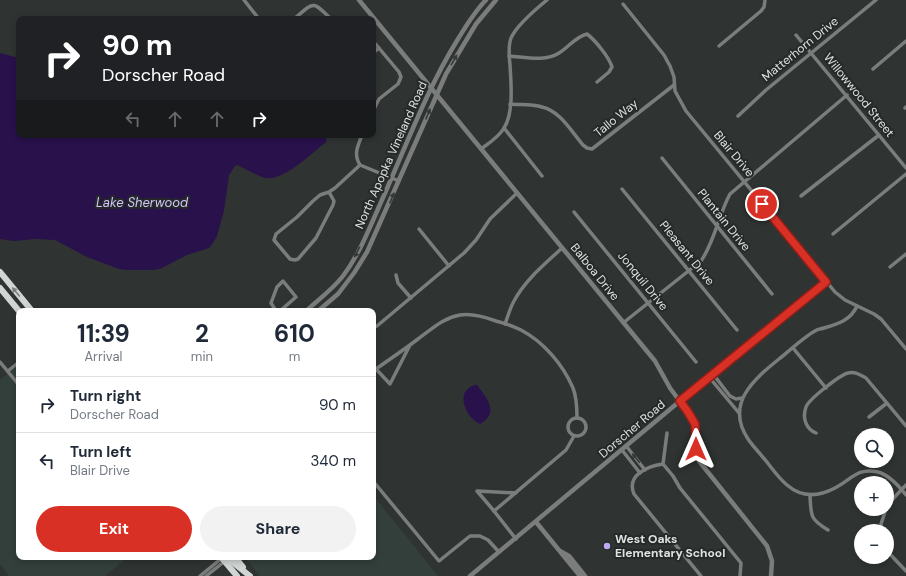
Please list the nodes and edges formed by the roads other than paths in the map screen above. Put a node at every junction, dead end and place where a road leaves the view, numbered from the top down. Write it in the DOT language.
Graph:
graph roads {
  1 [pos="244,0"];
  2 [pos="359,0"];
  3 [pos="486,0"];
  4 [pos="496,0"];
  5 [pos="547,0"];
  6 [pos="765,0"];
  7 [pos="876,0"];
  8 [pos="623,4"];
  9 [pos="257,16"];
  10 [pos="297,16"];
  11 [pos="328,16"];
  12 [pos="372,16"];
  13 [pos="376,21"];
  14 [pos="796,34"];
  15 [pos="906,41"];
  16 [pos="376,44"];
  17 [pos="718,46"];
  18 [pos="379,48"];
  19 [pos="376,50"];
  20 [pos="812,53"];
  21 [pos="509,56"];
  22 [pos="873,69"];
  23 [pos="597,82"];
  24 [pos="674,84"];
  25 [pos="431,88"];
  26 [pos="436,94"];
  27 [pos="846,96"];
  28 [pos="510,104"];
  29 [pos="376,106"];
  30 [pos="738,116"];
  31 [pos="504,128"];
  32 [pos="879,135"];
  33 [pos="361,138"];
  34 [pos="481,149"];
  35 [pos="662,158"];
  36 [pos="360,165"];
  37 [pos="906,168"];
  38 [pos="906,174"];
  39 [pos="542,176"];
  40 [pos="392,179"];
  41 [pos="399,182"];
  42 [pos="744,182"];
  43 [pos="622,189"];
  44 [pos="329,192"];
  45 [pos="518,193"];
  46 [pos="801,196"];
  47 [pos="574,212"];
  48 [pos="717,227"];
  49 [pos="419,229"];
  50 [pos="833,234"];
  51 [pos="562,248"];
  52 [pos="906,254"];
  53 [pos="449,266"];
  54 [pos="890,267"];
  55 [pos="688,270"];
  56 [pos="0,272"];
  57 [pos="396,275"];
  58 [pos="826,282"];
  59 [pos="0,288"];
  60 [pos="772,294"];
  61 [pos="411,298"];
  62 [pos="648,303"];
  63 [pos="857,306"];
  64 [pos="17,308"];
  65 [pos="30,308"];
  66 [pos="274,308"];
  67 [pos="283,308"];
  68 [pos="309,308"];
  69 [pos="322,308"];
  70 [pos="623,323"];
  71 [pos="505,324"];
  72 [pos="376,325"];
  73 [pos="737,330"];
  74 [pos="410,345"];
  75 [pos="793,348"];
  76 [pos="906,349"];
  77 [pos="0,362"];
  78 [pos="696,362"];
  79 [pos="16,364"];
  80 [pos="8,371"];
  81 [pos="711,376"];
  82 [pos="16,381"];
  83 [pos="826,388"];
  84 [pos="742,398"];
  85 [pos="680,401"];
  86 [pos="887,403"];
  87 [pos="739,413"];
  88 [pos="868,417"];
  89 [pos="577,418"];
  90 [pos="906,426"];
  91 [pos="668,433"];
  92 [pos="816,433"];
  93 [pos="574,436"];
  94 [pos="627,447"];
  95 [pos="622,450"];
  96 [pos="663,464"];
  97 [pos="645,470"];
  98 [pos="640,473"];
  99 [pos="376,485"];
  100 [pos="906,485"];
  101 [pos="901,489"];
  102 [pos="516,493"];
  103 [pos="906,495"];
  104 [pos="810,496"];
  105 [pos="894,498"];
  106 [pos="494,511"];
  107 [pos="536,522"];
  108 [pos="828,530"];
  109 [pos="516,539"];
  110 [pos="559,551"];
  111 [pos="499,552"];
  112 [pos="894,558"];
  113 [pos="222,560"];
  114 [pos="222,560"];
  115 [pos="224,560"];
  116 [pos="227,560"];
  117 [pos="237,560"];
  118 [pos="906,571"];
  119 [pos="200,576"];
  120 [pos="206,576"];
  121 [pos="237,576"];
  122 [pos="250,576"];
  123 [pos="470,576"];
  124 [pos="580,576"];
  125 [pos="585,576"];
  126 [pos="701,576"];
  127 [pos="740,576"];
  128 [pos="771,576"];
  1 -- 9 [label="street"];
  2 -- 12 [label="street, Balboa Drive"];
  3 -- 25 [label="street, North Apopka Vineland Road"];
  26 -- 4 [label="street, North Apopka Vineland Road, one-way"];
  5 -- 21 [label="street"];
  6 -- 17 [label="street"];
  7 -- 20 [label="street, Matterhorn Drive"];
  8 -- 24 [label="street, Blair Drive"];
  10 -- 11 [label="street"];
  13 -- 25 [label="street, Balboa Drive"];
  14 -- 20 [label="street, Willowwood Street"];
  15 -- 22 [label="street"];
  16 -- 18 [label="street"];
  18 -- 19 [label="street"];
  18 -- 29 [label="street"];
  20 -- 27 [label="street, Willowwood Street"];
  20 -- 30 [label="street, Matterhorn Drive"];
  21 -- 23 [label="street"];
  21 -- 28 [label="street"];
  24 -- 28 [label="street, Tallo Way"];
  24 -- 42 [label="street, Blair Drive"];
  25 -- 26 [label="street, Balboa Drive"];
  25 -- 40 [label="street, North Apopka Vineland Road"];
  26 -- 34 [label="street, Balboa Drive"];
  41 -- 26 [label="street, North Apopka Vineland Road, one-way"];
  27 -- 32 [label="street, Willowwood Street"];
  27 -- 42 [label="street"];
  28 -- 31 [label="street"];
  31 -- 34 [label="street"];
  31 -- 39 [label="street"];
  32 -- 37 [label="street, Willowwood Street"];
  32 -- 46 [label="street"];
  33 -- 36 [label="street"];
  34 -- 45 [label="street, Balboa Drive"];
  35 -- 48 [label="street, Plantain Drive"];
  36 -- 40 [label="street"];
  36 -- 44 [label="street"];
  38 -- 50 [label="street"];
  40 -- 41 [label="street"];
  40 -- 68 [label="street, North Apopka Vineland Road, one-way"];
  69 -- 41 [label="street, North Apopka Vineland Road, one-way"];
  42 -- 48 [label="street"];
  42 -- 58 [label="street, Blair Drive"];
  43 -- 55 [label="street, Pleasant Drive"];
  44 -- 44 [label="street"];
  45 -- 51 [label="street, Balboa Drive"];
  45 -- 53 [label="street"];
  47 -- 62 [label="street, Jonquil Drive"];
  48 -- 55 [label="street"];
  48 -- 60 [label="street, Plantain Drive"];
  49 -- 53 [label="street"];
  51 -- 70 [label="street, Balboa Drive"];
  51 -- 71 [label="street"];
  52 -- 54 [label="street"];
  53 -- 61 [label="street"];
  55 -- 62 [label="street"];
  55 -- 73 [label="street, Pleasant Drive"];
  65 -- 56 [label="highway, one-way"];
  57 -- 61 [label="street"];
  58 -- 63 [label="street, Blair Drive"];
  58 -- 81 [label="street, Dorscher Road"];
  59 -- 64 [label="highway"];
  61 -- 72 [label="street"];
  62 -- 70 [label="street"];
  62 -- 78 [label="street, Jonquil Drive"];
  63 -- 75 [label="street"];
  63 -- 76 [label="street, Blair Drive"];
  66 -- 67 [label="street"];
  70 -- 85 [label="street, Balboa Drive"];
  71 -- 74 [label="street"];
  71 -- 89 [label="street"];
  74 -- 74 [label="street"];
  75 -- 83 [label="street"];
  75 -- 84 [label="street"];
  77 -- 80 [label="street"];
  79 -- 80 [label="street"];
  80 -- 82 [label="street"];
  81 -- 84 [label="street"];
  81 -- 85 [label="street, Dorscher Road"];
  81 -- 87 [label="street"];
  83 -- 86 [label="street"];
  83 -- 92 [label="street"];
  84 -- 87 [label="street"];
  85 -- 94 [label="street, Dorscher Road"];
  85 -- 128 [label="street, Balboa Drive"];
  86 -- 88 [label="street"];
  86 -- 90 [label="street"];
  87 -- 104 [label="street"];
  89 -- 93 [label="street"];
  89 -- 93 [label="street"];
  91 -- 96 [label="street"];
  93 -- 102 [label="street"];
  94 -- 95 [label="street, Dorscher Road"];
  97 -- 94 [label="street, one-way"];
  95 -- 98 [label="street"];
  95 -- 107 [label="street, Dorscher Road"];
  96 -- 97 [label="street"];
  96 -- 127 [label="street"];
  97 -- 98 [label="street"];
  98 -- 126 [label="street"];
  99 -- 111 [label="street"];
  100 -- 101 [label="street"];
  101 -- 103 [label="street"];
  101 -- 104 [label="street"];
  101 -- 105 [label="street"];
  102 -- 106 [label="street"];
  102 -- 106 [label="street"];
  104 -- 108 [label="street"];
  106 -- 109 [label="street"];
  107 -- 109 [label="street, Dorscher Road"];
  107 -- 110 [label="street"];
  109 -- 111 [label="street, Dorscher Road"];
  110 -- 124 [label="street"];
  110 -- 125 [label="street"];
  111 -- 123 [label="street, Dorscher Road"];
  112 -- 118 [label="street"];
  113 -- 119 [label="street"];
  114 -- 120 [label="street"];
  115 -- 121 [label="highway"];
  116 -- 122 [label="highway"];
  117 -- 122 [label="highway"];
}
